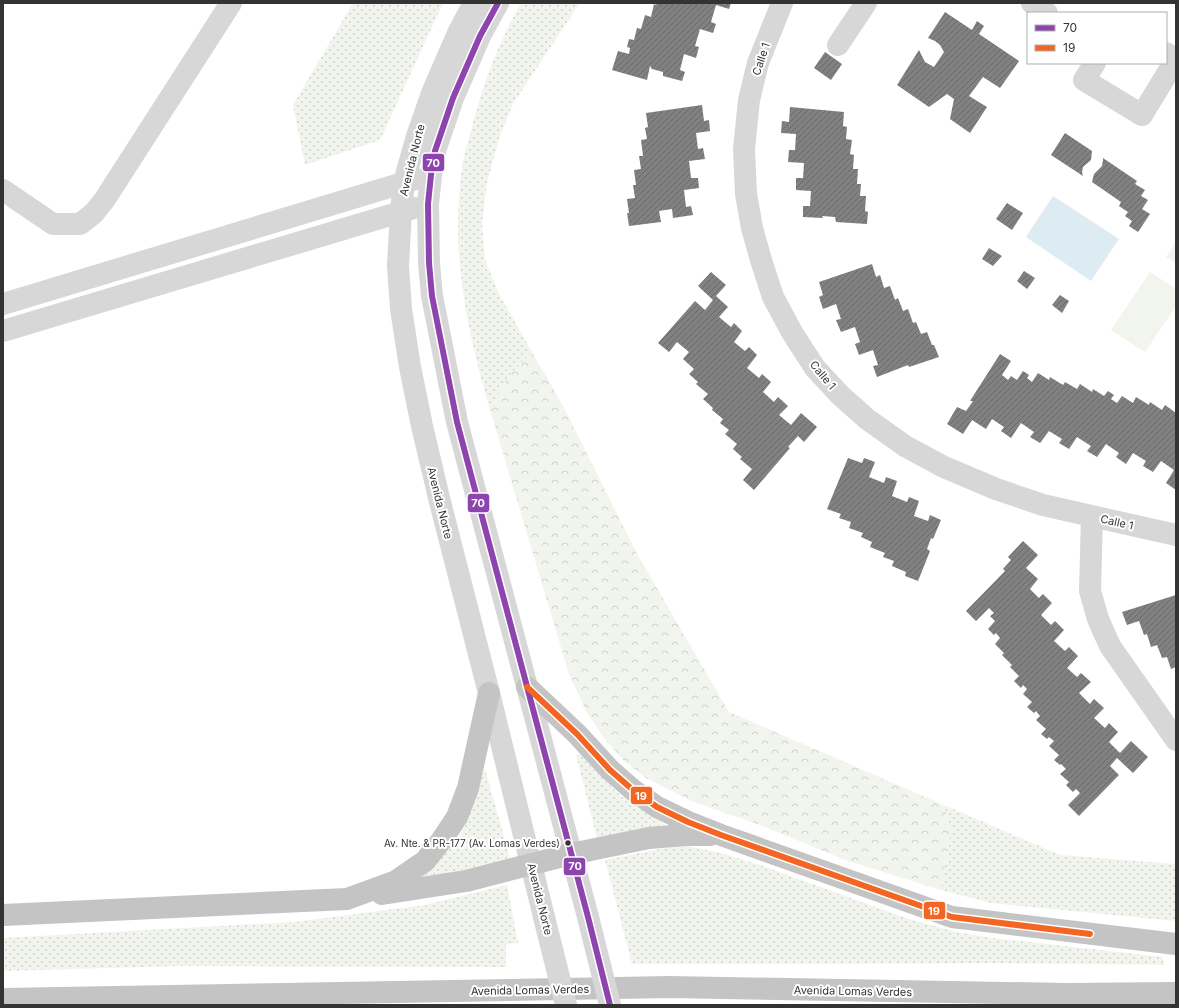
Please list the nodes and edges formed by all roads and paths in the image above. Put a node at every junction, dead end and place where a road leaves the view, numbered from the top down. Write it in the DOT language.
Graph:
graph roads {
  1 [pos="474,3"];
  2 [pos="498,3"];
  3 [pos="782,3"];
  4 [pos="866,3"];
  5 [pos="229,4"];
  6 [pos="838,45"];
  7 [pos="1167,54"];
  8 [pos="1094,64"];
  9 [pos="431,175"];
  10 [pos="404,182"];
  11 [pos="3,190"];
  12 [pos="428,204"];
  13 [pos="401,211"];
  14 [pos="3,304"];
  15 [pos="3,331"];
  16 [pos="1092,516"];
  17 [pos="1176,535"];
  18 [pos="528,687"];
  19 [pos="489,693"];
  20 [pos="1176,740"];
  21 [pos="721,836"];
  22 [pos="571,854"];
  23 [pos="531,864"];
  24 [pos="347,899"];
  25 [pos="3,915"];
  26 [pos="1176,944"];
  27 [pos="1176,993"];
  28 [pos="3,999"];
  29 [pos="566,1005"];
  30 [pos="610,1005"];
  1 -- 10 [label="street, Avenida Norte"];
  2 -- 9 [label="street, Avenida Norte"];
  3 -- 16 [label="street, Calle 1"];
  4 -- 6 [label="street"];
  5 -- 11 [label="street"];
  7 -- 8 [label="street"];
  9 -- 10 [label="street"];
  9 -- 12 [label="street, Avenida Norte"];
  10 -- 13 [label="street, Avenida Norte"];
  10 -- 14 [label="street"];
  12 -- 13 [label="street"];
  12 -- 18 [label="street, Avenida Norte"];
  13 -- 15 [label="street"];
  13 -- 19 [label="street, Avenida Norte"];
  16 -- 17 [label="street, Calle 1"];
  16 -- 20 [label="street"];
  18 -- 21 [label="highway"];
  18 -- 22 [label="street, Avenida Norte"];
  19 -- 23 [label="street, Avenida Norte"];
  19 -- 24 [label="highway"];
  21 -- 22 [label="highway"];
  21 -- 26 [label="highway"];
  22 -- 23 [label="highway"];
  22 -- 30 [label="street, Avenida Norte, bridge"];
  23 -- 24 [label="highway"];
  23 -- 29 [label="street, Avenida Norte, bridge"];
  24 -- 25 [label="highway"];
  27 -- 28 [label="highway, Avenida Lomas Verdes"];
}
